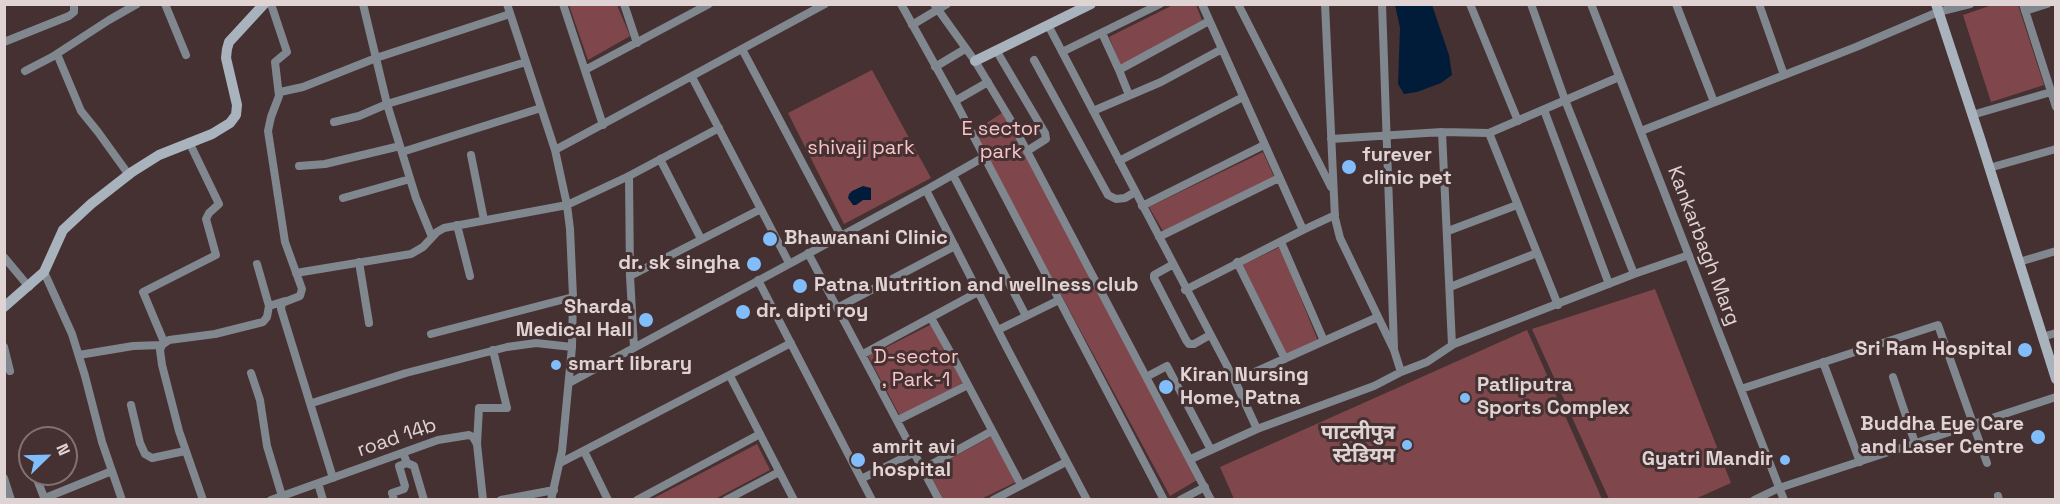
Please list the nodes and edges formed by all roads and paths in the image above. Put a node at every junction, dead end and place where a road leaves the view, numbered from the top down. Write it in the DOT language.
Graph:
graph roads {
  1 [pos="74,4"];
  2 [pos="137,4"];
  3 [pos="165,4"];
  4 [pos="264,4"];
  5 [pos="271,4"];
  6 [pos="363,4"];
  7 [pos="507,4"];
  8 [pos="563,4"];
  9 [pos="624,4"];
  10 [pos="709,4"];
  11 [pos="805,4"];
  12 [pos="825,4"];
  13 [pos="901,4"];
  14 [pos="947,4"];
  15 [pos="1091,4"];
  16 [pos="1160,4"];
  17 [pos="1202,4"];
  18 [pos="1238,4"];
  19 [pos="1325,4"];
  20 [pos="1382,4"];
  21 [pos="1470,4"];
  22 [pos="1531,4"];
  23 [pos="1591,4"];
  24 [pos="1676,4"];
  25 [pos="1759,4"];
  26 [pos="1970,4"];
  27 [pos="2047,4"];
  28 [pos="935,7"];
  29 [pos="1937,8"];
  30 [pos="2024,8"];
  31 [pos="510,14"];
  32 [pos="808,14"];
  33 [pos="1209,21"];
  34 [pos="912,25"];
  35 [pos="1048,25"];
  36 [pos="1102,33"];
  37 [pos="4,42"];
  38 [pos="637,43"];
  39 [pos="742,49"];
  40 [pos="965,49"];
  41 [pos="1222,49"];
  42 [pos="996,50"];
  43 [pos="1062,52"];
  44 [pos="57,54"];
  45 [pos="186,55"];
  46 [pos="376,58"];
  47 [pos="1034,60"];
  48 [pos="975,61"];
  49 [pos="526,62"];
  50 [pos="935,67"];
  51 [pos="585,70"];
  52 [pos="1119,70"];
  53 [pos="25,71"];
  54 [pos="1784,75"];
  55 [pos="692,76"];
  56 [pos="1619,76"];
  57 [pos="988,82"];
  58 [pos="280,92"];
  59 [pos="2051,92"];
  60 [pos="1129,94"];
  61 [pos="1243,97"];
  62 [pos="1565,100"];
  63 [pos="955,101"];
  64 [pos="1714,102"];
  65 [pos="387,104"];
  66 [pos="2055,107"];
  67 [pos="541,108"];
  68 [pos="1544,110"];
  69 [pos="1093,111"];
  70 [pos="1972,115"];
  71 [pos="1518,121"];
  72 [pos="334,122"];
  73 [pos="603,124"];
  74 [pos="719,128"];
  75 [pos="1641,131"];
  76 [pos="1442,132"];
  77 [pos="1488,133"];
  78 [pos="1388,135"];
  79 [pos="1331,139"];
  80 [pos="189,142"];
  81 [pos="1264,145"];
  82 [pos="401,149"];
  83 [pos="2055,149"];
  84 [pos="555,150"];
  85 [pos="1027,151"];
  86 [pos="471,155"];
  87 [pos="984,157"];
  88 [pos="660,159"];
  89 [pos="1119,161"];
  90 [pos="299,166"];
  91 [pos="1989,168"];
  92 [pos="129,175"];
  93 [pos="953,175"];
  94 [pos="629,176"];
  95 [pos="1279,178"];
  96 [pos="410,179"];
  97 [pos="926,190"];
  98 [pos="1333,191"];
  99 [pos="1135,192"];
  100 [pos="343,198"];
  101 [pos="567,205"];
  102 [pos="1518,205"];
  103 [pos="1142,206"];
  104 [pos="761,209"];
  105 [pos="1335,215"];
  106 [pos="484,220"];
  107 [pos="457,225"];
  108 [pos="1303,230"];
  109 [pos="1448,231"];
  110 [pos="841,236"];
  111 [pos="432,237"];
  112 [pos="1159,237"];
  113 [pos="701,239"];
  114 [pos="1281,242"];
  115 [pos="955,246"];
  116 [pos="2055,251"];
  117 [pos="808,253"];
  118 [pos="1537,253"];
  119 [pos="1689,255"];
  120 [pos="4,257"];
  121 [pos="2019,261"];
  122 [pos="359,262"];
  123 [pos="1237,262"];
  124 [pos="789,263"];
  125 [pos="257,264"];
  126 [pos="1172,265"];
  127 [pos="44,272"];
  128 [pos="296,273"];
  129 [pos="1634,274"];
  130 [pos="470,276"];
  131 [pos="630,276"];
  132 [pos="759,280"];
  133 [pos="1609,284"];
  134 [pos="29,287"];
  135 [pos="1450,287"];
  136 [pos="1185,290"];
  137 [pos="978,292"];
  138 [pos="573,297"];
  139 [pos="1059,300"];
  140 [pos="285,301"];
  141 [pos="1558,305"];
  142 [pos="269,306"];
  143 [pos="4,308"];
  144 [pos="837,308"];
  145 [pos="1026,316"];
  146 [pos="1378,317"];
  147 [pos="931,318"];
  148 [pos="369,323"];
  149 [pos="998,330"];
  150 [pos="2055,333"];
  151 [pos="432,334"];
  152 [pos="1210,335"];
  153 [pos="2042,337"];
  154 [pos="1323,341"];
  155 [pos="791,343"];
  156 [pos="163,344"];
  157 [pos="1452,345"];
  158 [pos="4,347"];
  159 [pos="572,347"];
  160 [pos="634,347"];
  161 [pos="493,350"];
  162 [pos="1394,350"];
  163 [pos="863,354"];
  164 [pos="79,355"];
  165 [pos="1285,359"];
  166 [pos="1823,362"];
  167 [pos="10,371"];
  168 [pos="1401,372"];
  169 [pos="251,373"];
  170 [pos="730,376"];
  171 [pos="1148,376"];
  172 [pos="1893,377"];
  173 [pos="2055,380"];
  174 [pos="1235,381"];
  175 [pos="569,383"];
  176 [pos="968,385"];
  177 [pos="1741,389"];
  178 [pos="2055,397"];
  179 [pos="312,403"];
  180 [pos="131,405"];
  181 [pos="898,420"];
  182 [pos="1974,424"];
  183 [pos="1257,429"];
  184 [pos="992,430"];
  185 [pos="760,434"];
  186 [pos="1916,443"];
  187 [pos="477,444"];
  188 [pos="1210,450"];
  189 [pos="185,451"];
  190 [pos="584,451"];
  191 [pos="915,452"];
  192 [pos="403,453"];
  193 [pos="1191,459"];
  194 [pos="1066,462"];
  195 [pos="1860,462"];
  196 [pos="560,463"];
  197 [pos="1987,463"];
  198 [pos="407,464"];
  199 [pos="923,469"];
  200 [pos="112,471"];
  201 [pos="779,472"];
  202 [pos="4,478"];
  203 [pos="333,478"];
  204 [pos="861,479"];
  205 [pos="318,483"];
  206 [pos="1021,485"];
  207 [pos="1205,487"];
  208 [pos="1779,488"];
  209 [pos="554,490"];
  210 [pos="282,496"];
  211 [pos="45,499"];
  212 [pos="11,500"];
  213 [pos="122,500"];
  214 [pos="204,500"];
  215 [pos="271,500"];
  216 [pos="323,500"];
  217 [pos="394,500"];
  218 [pos="424,500"];
  219 [pos="483,500"];
  220 [pos="501,500"];
  221 [pos="552,500"];
  222 [pos="608,500"];
  223 [pos="637,500"];
  224 [pos="726,500"];
  225 [pos="794,500"];
  226 [pos="872,500"];
  227 [pos="939,500"];
  228 [pos="993,500"];
  229 [pos="1087,500"];
  230 [pos="1164,500"];
  231 [pos="1180,500"];
  232 [pos="1211,500"];
  233 [pos="1754,500"];
  234 [pos="1784,500"];
  1 -- 37 [label="street"];
  2 -- 44 [label="street"];
  3 -- 45 [label="street"];
  4 -- 80 [label="street"];
  5 -- 58 [label="street"];
  6 -- 46 [label="street"];
  7 -- 31 [label="street"];
  8 -- 51 [label="street"];
  9 -- 38 [label="street"];
  10 -- 38 [label="street"];
  11 -- 32 [label="street"];
  12 -- 32 [label="street"];
  13 -- 34 [label="street"];
  14 -- 28 [label="street"];
  15 -- 35 [label="street"];
  16 -- 36 [label="street"];
  17 -- 33 [label="street"];
  18 -- 98 [label="street"];
  19 -- 79 [label="street"];
  20 -- 78 [label="street"];
  21 -- 71 [label="street"];
  22 -- 62 [label="street"];
  23 -- 56 [label="street, Kankarbagh Marg"];
  24 -- 64 [label="street"];
  25 -- 54 [label="street"];
  26 -- 29 [label="street"];
  27 -- 30 [label="street"];
  28 -- 34 [label="street"];
  28 -- 40 [label="street"];
  29 -- 54 [label="street"];
  29 -- 70 [label="street"];
  30 -- 59 [label="street"];
  31 -- 46 [label="street"];
  31 -- 49 [label="street"];
  32 -- 39 [label="street"];
  33 -- 41 [label="street"];
  33 -- 52 [label="street"];
  34 -- 50 [label="street"];
  35 -- 42 [label="street"];
  35 -- 43 [label="street"];
  36 -- 43 [label="street"];
  36 -- 52 [label="street"];
  38 -- 51 [label="street"];
  39 -- 55 [label="street"];
  39 -- 110 [label="street"];
  40 -- 48 [label="street"];
  40 -- 50 [label="street"];
  41 -- 60 [label="street"];
  41 -- 61 [label="street"];
  42 -- 48 [label="street"];
  42 -- 85 [label="street"];
  43 -- 69 [label="street"];
  44 -- 53 [label="street"];
  44 -- 92 [label="street"];
  46 -- 58 [label="street"];
  46 -- 65 [label="street"];
  47 -- 99 [label="street"];
  48 -- 57 [label="street"];
  49 -- 65 [label="street"];
  49 -- 67 [label="street"];
  50 -- 63 [label="street"];
  51 -- 73 [label="street"];
  52 -- 60 [label="street"];
  54 -- 64 [label="street"];
  55 -- 73 [label="street"];
  55 -- 74 [label="street"];
  56 -- 62 [label="street"];
  56 -- 75 [label="street, Kankarbagh Marg"];
  57 -- 63 [label="street"];
  57 -- 85 [label="street"];
  58 -- 128 [label="street"];
  59 -- 66 [label="street"];
  59 -- 70 [label="street"];
  60 -- 69 [label="street"];
  61 -- 81 [label="street"];
  61 -- 89 [label="street"];
  62 -- 68 [label="street"];
  62 -- 129 [label="street"];
  63 -- 87 [label="street"];
  64 -- 75 [label="street"];
  65 -- 72 [label="street"];
  65 -- 82 [label="street"];
  67 -- 82 [label="street"];
  67 -- 84 [label="street"];
  68 -- 71 [label="street"];
  68 -- 133 [label="street"];
  69 -- 89 [label="street"];
  70 -- 91 [label="street"];
  71 -- 77 [label="street"];
  73 -- 84 [label="street"];
  74 -- 88 [label="street"];
  74 -- 104 [label="street"];
  75 -- 119 [label="street, Kankarbagh Marg"];
  76 -- 77 [label="street"];
  76 -- 78 [label="street"];
  76 -- 109 [label="street"];
  77 -- 102 [label="street"];
  78 -- 79 [label="street"];
  78 -- 162 [label="street"];
  79 -- 98 [label="street"];
  80 -- 92 [label="street"];
  80 -- 156 [label="street"];
  81 -- 95 [label="street"];
  81 -- 103 [label="street"];
  82 -- 90 [label="street"];
  82 -- 96 [label="street"];
  83 -- 91 [label="street"];
  84 -- 101 [label="street"];
  85 -- 171 [label="street"];
  86 -- 106 [label="street"];
  87 -- 93 [label="street"];
  87 -- 139 [label="street"];
  88 -- 94 [label="street"];
  88 -- 113 [label="street"];
  89 -- 99 [label="street"];
  91 -- 121 [label="street"];
  92 -- 127 [label="street"];
  93 -- 97 [label="street"];
  93 -- 145 [label="street"];
  94 -- 101 [label="street"];
  94 -- 131 [label="street"];
  95 -- 108 [label="street"];
  95 -- 112 [label="street"];
  96 -- 100 [label="street"];
  96 -- 111 [label="street"];
  97 -- 110 [label="street"];
  97 -- 115 [label="street"];
  98 -- 105 [label="street"];
  99 -- 103 [label="street"];
  101 -- 106 [label="street"];
  101 -- 138 [label="street"];
  102 -- 109 [label="street"];
  102 -- 118 [label="street"];
  103 -- 112 [label="street"];
  104 -- 113 [label="street"];
  104 -- 124 [label="street"];
  105 -- 108 [label="street"];
  105 -- 146 [label="street"];
  106 -- 107 [label="street"];
  107 -- 111 [label="street"];
  107 -- 130 [label="street"];
  108 -- 114 [label="street"];
  109 -- 135 [label="street"];
  110 -- 117 [label="street"];
  111 -- 122 [label="street"];
  112 -- 126 [label="street"];
  113 -- 131 [label="street"];
  114 -- 123 [label="street"];
  114 -- 154 [label="street"];
  115 -- 137 [label="street"];
  115 -- 144 [label="street"];
  116 -- 121 [label="street"];
  117 -- 124 [label="street"];
  117 -- 144 [label="street"];
  118 -- 135 [label="street"];
  118 -- 141 [label="street"];
  119 -- 129 [label="street"];
  119 -- 177 [label="street, Kankarbagh Marg"];
  120 -- 134 [label="street"];
  121 -- 153 [label="street"];
  122 -- 128 [label="street"];
  122 -- 148 [label="street"];
  123 -- 136 [label="street"];
  123 -- 165 [label="street"];
  124 -- 132 [label="street"];
  125 -- 142 [label="street"];
  126 -- 136 [label="street"];
  126 -- 152 [label="street"];
  127 -- 134 [label="street"];
  127 -- 164 [label="street"];
  128 -- 140 [label="street"];
  129 -- 133 [label="street"];
  131 -- 160 [label="street"];
  132 -- 155 [label="street"];
  132 -- 160 [label="street"];
  133 -- 141 [label="street"];
  134 -- 143 [label="street"];
  135 -- 157 [label="street"];
  136 -- 152 [label="street"];
  137 -- 147 [label="street"];
  137 -- 149 [label="street"];
  138 -- 151 [label="street"];
  138 -- 159 [label="street"];
  139 -- 145 [label="street"];
  139 -- 230 [label="street"];
  140 -- 142 [label="street"];
  140 -- 179 [label="street"];
  141 -- 157 [label="street"];
  142 -- 156 [label="street"];
  144 -- 163 [label="street"];
  145 -- 149 [label="street"];
  146 -- 154 [label="street"];
  146 -- 162 [label="street"];
  147 -- 163 [label="street"];
  147 -- 176 [label="street"];
  149 -- 194 [label="street"];
  150 -- 153 [label="street"];
  152 -- 174 [label="street"];
  153 -- 173 [label="street"];
  154 -- 165 [label="street"];
  155 -- 170 [label="street"];
  155 -- 204 [label="street"];
  156 -- 164 [label="street"];
  156 -- 189 [label="street"];
  157 -- 168 [label="street"];
  158 -- 167 [label="street"];
  159 -- 161 [label="street"];
  159 -- 175 [label="street"];
  160 -- 175 [label="street"];
  161 -- 179 [label="street"];
  161 -- 187 [label="street"];
  162 -- 168 [label="street"];
  163 -- 181 [label="street"];
  164 -- 200 [label="street"];
  165 -- 174 [label="street"];
  166 -- 177 [label="street"];
  166 -- 182 [label="street"];
  166 -- 195 [label="street"];
  168 -- 183 [label="street"];
  169 -- 210 [label="street"];
  170 -- 185 [label="street"];
  170 -- 190 [label="street"];
  171 -- 188 [label="street"];
  171 -- 193 [label="street"];
  172 -- 186 [label="street"];
  174 -- 183 [label="street"];
  175 -- 196 [label="street"];
  176 -- 181 [label="street"];
  176 -- 184 [label="street"];
  177 -- 208 [label="street, Kankarbagh Marg"];
  178 -- 182 [label="street"];
  179 -- 203 [label="street"];
  180 -- 189 [label="street"];
  181 -- 191 [label="street"];
  182 -- 186 [label="street"];
  182 -- 197 [label="street"];
  183 -- 188 [label="street"];
  184 -- 199 [label="street"];
  184 -- 206 [label="street"];
  185 -- 201 [label="street"];
  185 -- 223 [label="street"];
  186 -- 195 [label="street"];
  187 -- 192 [label="street, road 14b"];
  187 -- 219 [label="street"];
  188 -- 193 [label="street"];
  189 -- 214 [label="street"];
  190 -- 196 [label="street"];
  190 -- 222 [label="street"];
  191 -- 199 [label="street"];
  191 -- 204 [label="street"];
  192 -- 198 [label="street"];
  192 -- 203 [label="street, road 14b"];
  193 -- 207 [label="street"];
  194 -- 206 [label="street"];
  194 -- 229 [label="street"];
  195 -- 208 [label="street"];
  196 -- 209 [label="street"];
  198 -- 217 [label="street"];
  198 -- 218 [label="street"];
  199 -- 227 [label="street"];
  200 -- 211 [label="street"];
  200 -- 213 [label="street"];
  201 -- 224 [label="street"];
  201 -- 225 [label="street"];
  202 -- 212 [label="street"];
  203 -- 205 [label="street, road 14b"];
  204 -- 226 [label="street"];
  205 -- 210 [label="street, road 14b"];
  205 -- 216 [label="street"];
  206 -- 228 [label="street"];
  207 -- 231 [label="street"];
  207 -- 232 [label="street"];
  208 -- 233 [label="street"];
  208 -- 234 [label="street, Kankarbagh Marg"];
  209 -- 220 [label="street"];
  209 -- 221 [label="street"];
  210 -- 215 [label="street, road 14b"];
}
